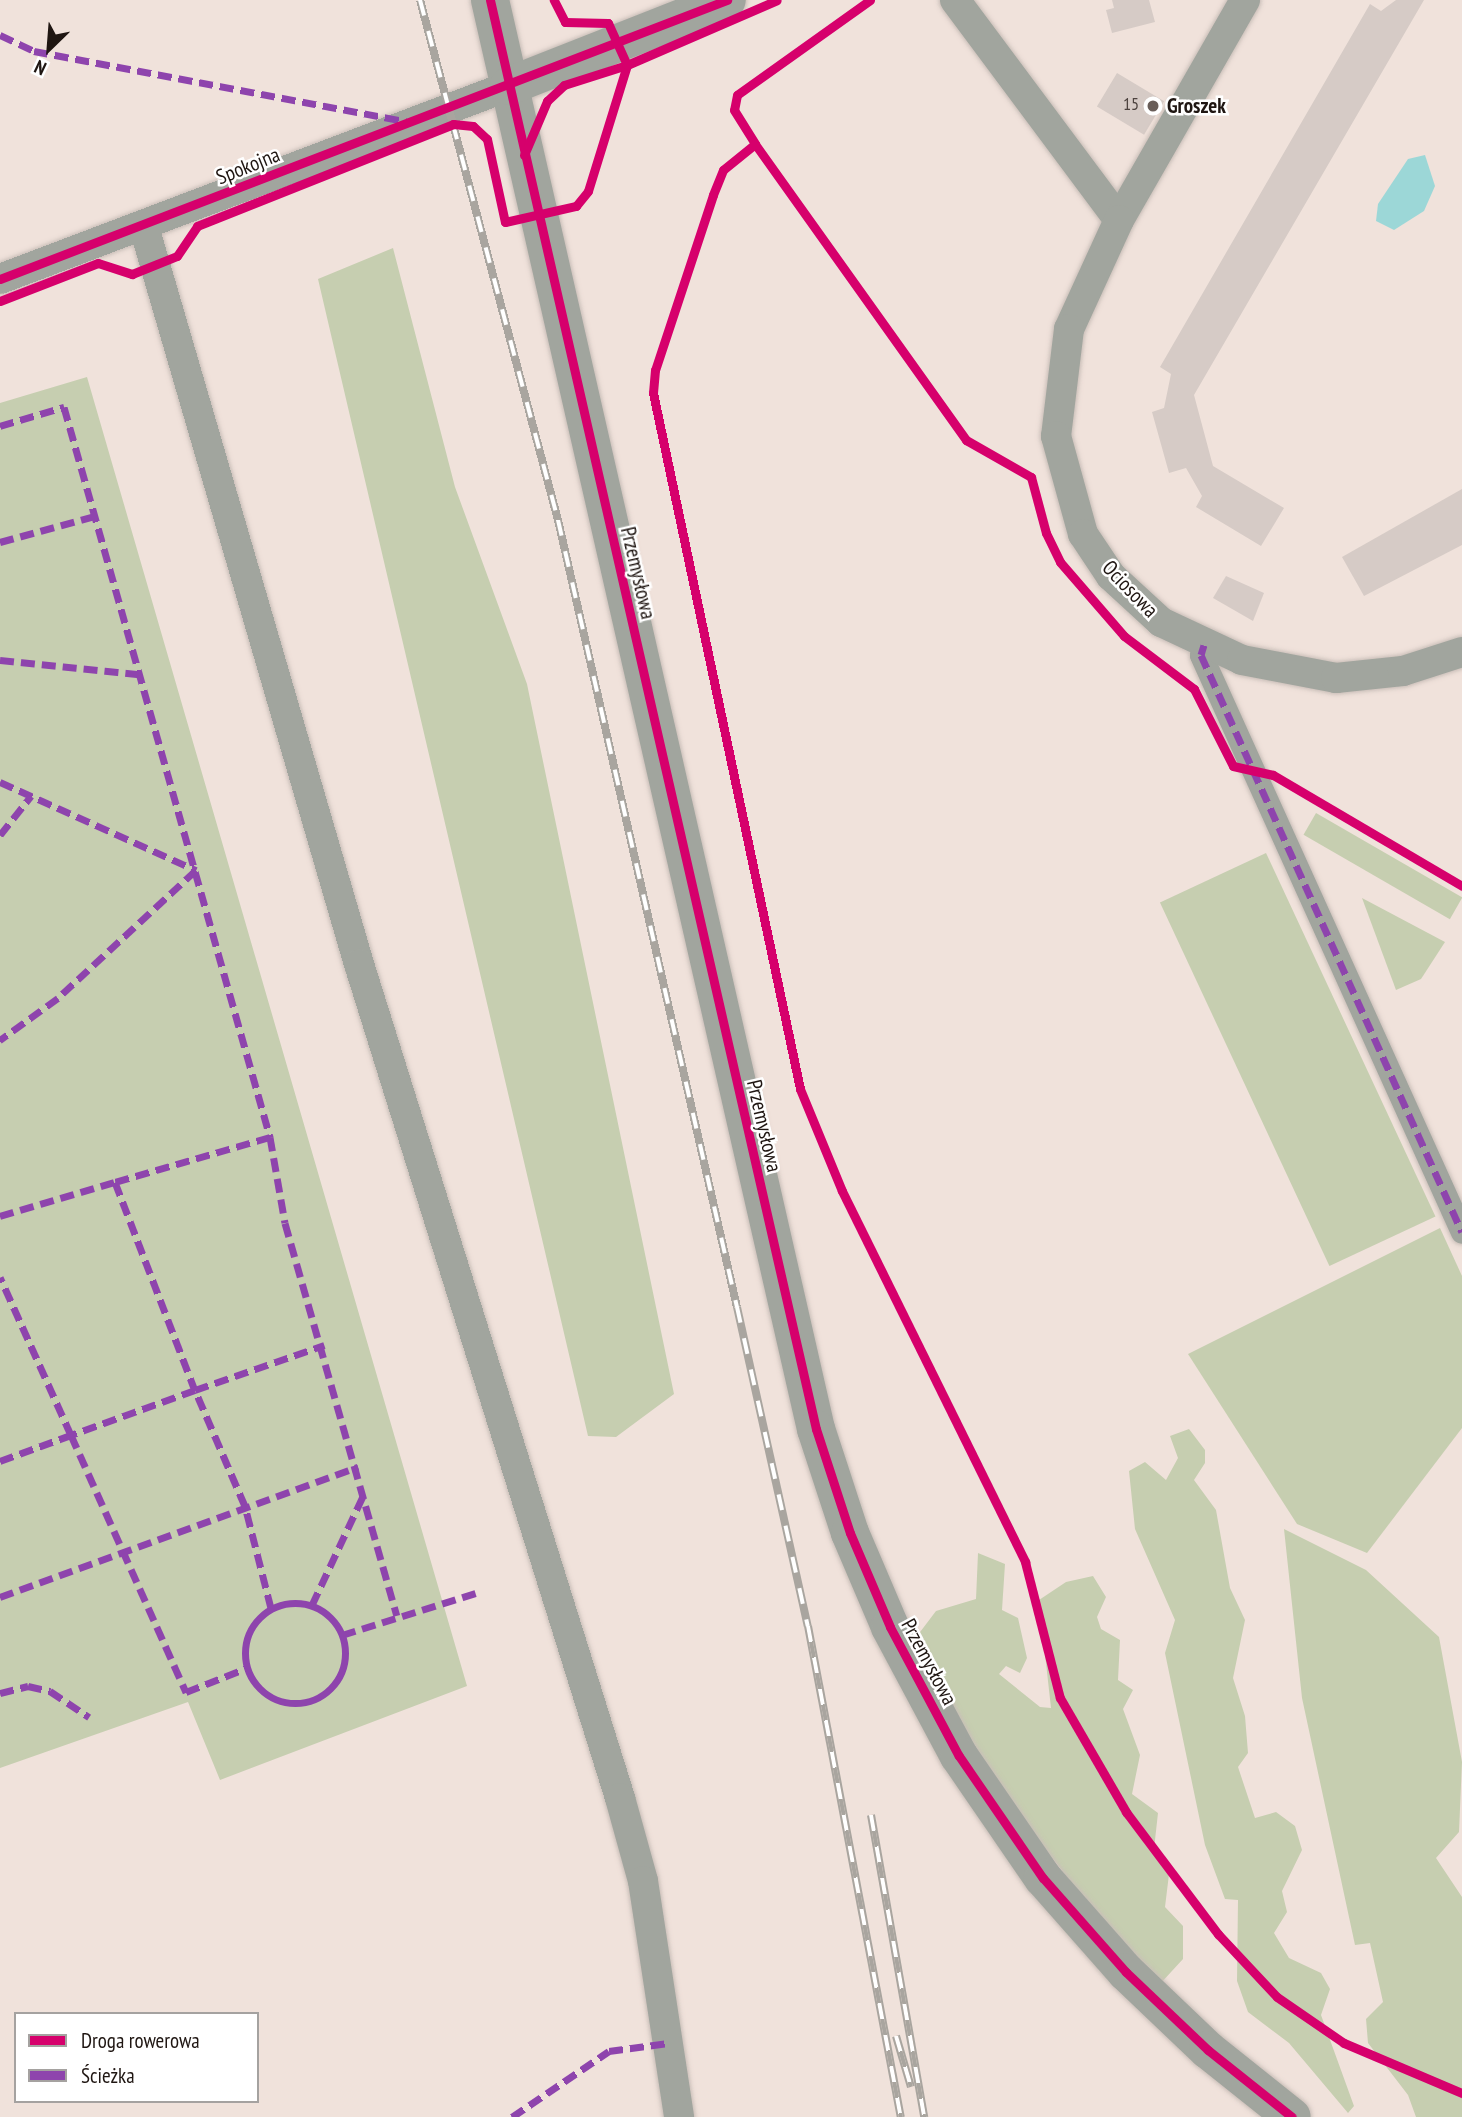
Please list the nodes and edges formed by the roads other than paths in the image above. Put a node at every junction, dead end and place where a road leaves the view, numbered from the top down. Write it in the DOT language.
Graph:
graph roads {
  1 [pos="490,0"];
  2 [pos="727,0"];
  3 [pos="955,0"];
  4 [pos="1245,0"];
  5 [pos="509,86"];
  6 [pos="1119,220"];
  7 [pos="144,227"];
  8 [pos="0,279"];
  9 [pos="1204,645"];
  10 [pos="1462,652"];
  11 [pos="1462,1232"];
  12 [pos="679,2117"];
  13 [pos="1293,2117"];
  1 -- 5 [label="street, Przemysłowa"];
  2 -- 5 [label="street"];
  3 -- 6 [label="street"];
  4 -- 6 [label="street, Ociosowa"];
  5 -- 7 [label="street, Spokojna"];
  5 -- 13 [label="street, Przemysłowa"];
  6 -- 9 [label="street, Ociosowa"];
  7 -- 8 [label="street, Spokojna"];
  7 -- 12 [label="street"];
  9 -- 10 [label="street, Ociosowa"];
  9 -- 11 [label="street"];
}
